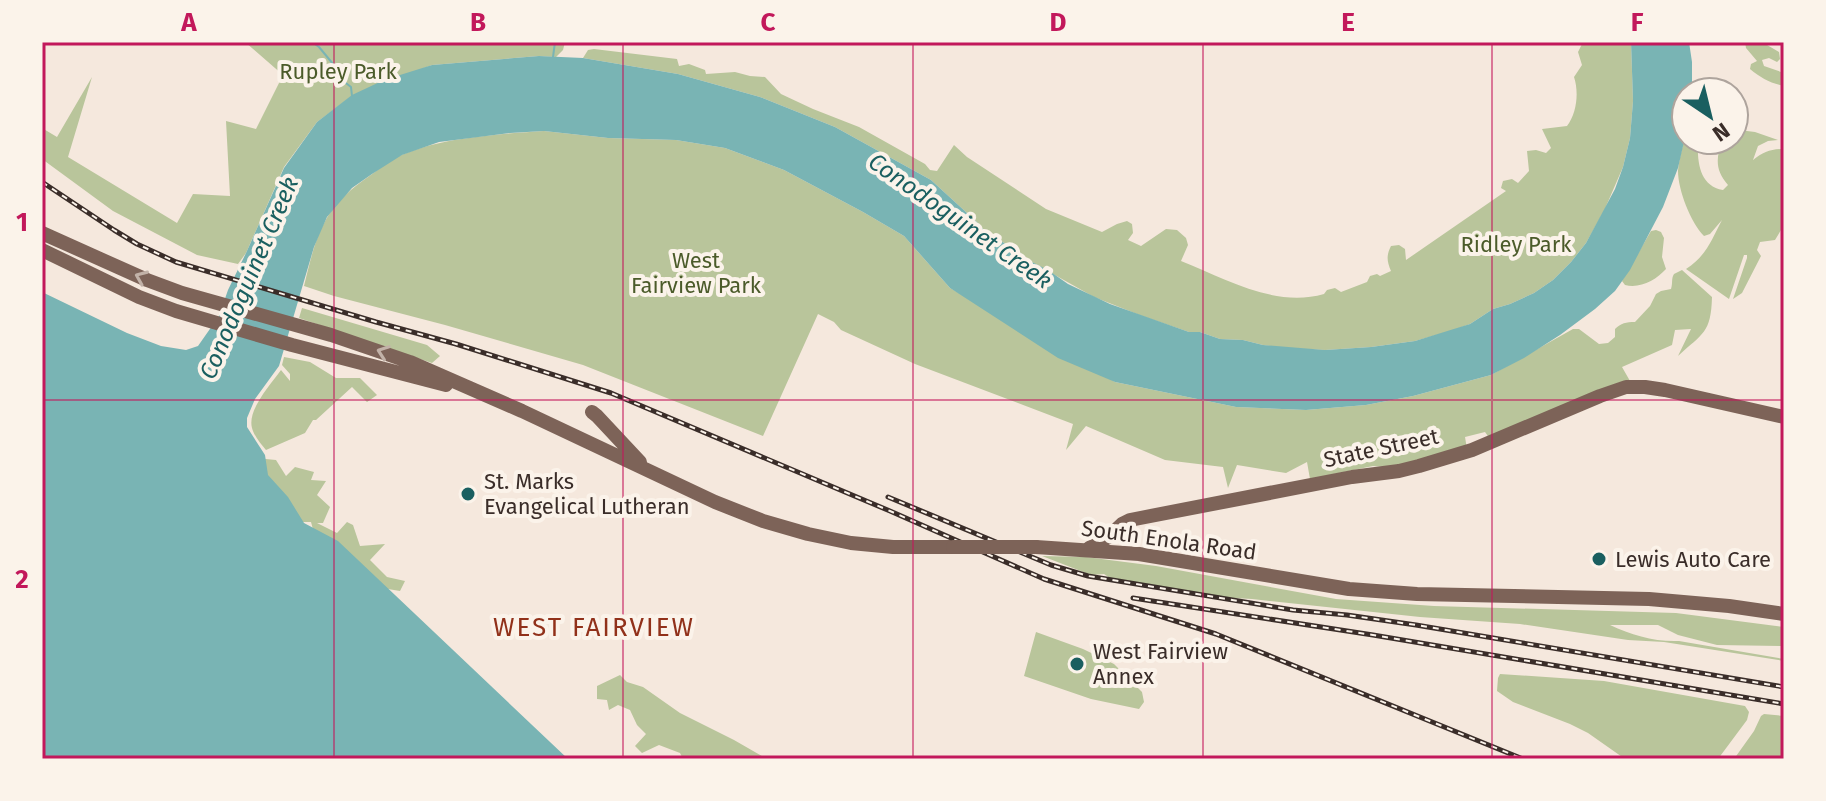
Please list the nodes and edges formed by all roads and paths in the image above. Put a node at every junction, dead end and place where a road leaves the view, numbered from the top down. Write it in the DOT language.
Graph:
graph roads {
  1 [pos="42,233"];
  2 [pos="42,250"];
  3 [pos="480,393"];
  4 [pos="592,412"];
  5 [pos="1784,417"];
  6 [pos="646,469"];
  7 [pos="1119,528"];
  8 [pos="1085,549"];
  9 [pos="1111,551"];
  10 [pos="1784,614"];
  3 -- 1 [label="main road, South Enola Road, one-way"];
  2 -- 3 [label="main road, South Enola Road"];
  3 -- 6 [label="main road, South Enola Road"];
  4 -- 6 [label="main road"];
  5 -- 7 [label="main road, State Street"];
  6 -- 8 [label="main road, South Enola Road, bridge"];
  7 -- 8 [label="main road, State Street"];
  7 -- 9 [label="main road"];
  8 -- 9 [label="main road, South Enola Road"];
  9 -- 10 [label="main road, South Enola Road"];
}
